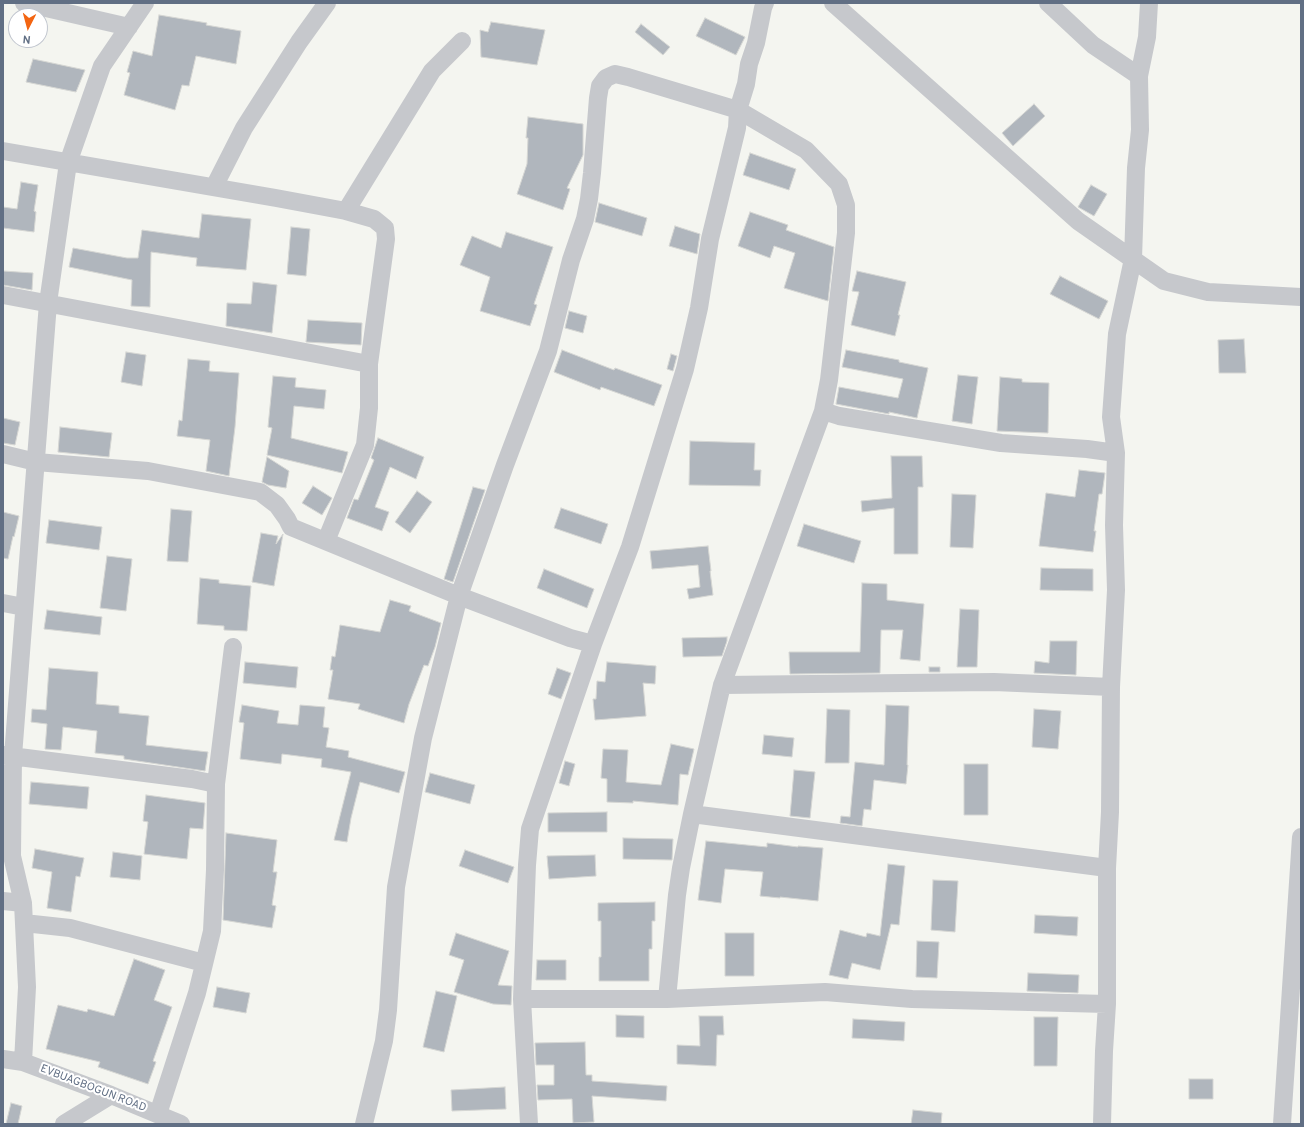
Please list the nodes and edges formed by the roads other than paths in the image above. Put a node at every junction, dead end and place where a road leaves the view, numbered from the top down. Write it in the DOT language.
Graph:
graph roads {
  1 [pos="24,3"];
  2 [pos="145,3"];
  3 [pos="327,3"];
  4 [pos="765,3"];
  5 [pos="833,3"];
  6 [pos="1048,3"];
  7 [pos="1149,3"];
  8 [pos="129,27"];
  9 [pos="462,41"];
  10 [pos="1140,76"];
  11 [pos="738,110"];
  12 [pos="3,152"];
  13 [pos="68,163"];
  14 [pos="214,187"];
  15 [pos="346,211"];
  16 [pos="1133,259"];
  17 [pos="3,295"];
  18 [pos="1301,297"];
  19 [pos="48,303"];
  20 [pos="369,364"];
  21 [pos="823,411"];
  22 [pos="1116,453"];
  23 [pos="3,454"];
  24 [pos="36,462"];
  25 [pos="326,541"];
  26 [pos="459,596"];
  27 [pos="3,603"];
  28 [pos="24,607"];
  29 [pos="593,644"];
  30 [pos="233,647"];
  31 [pos="722,685"];
  32 [pos="1111,687"];
  33 [pos="8,755"];
  34 [pos="216,784"];
  35 [pos="692,814"];
  36 [pos="1301,837"];
  37 [pos="1107,868"];
  38 [pos="3,901"];
  39 [pos="23,903"];
  40 [pos="24,923"];
  41 [pos="204,963"];
  42 [pos="522,999"];
  43 [pos="667,999"];
  44 [pos="1107,1004"];
  45 [pos="3,1059"];
  46 [pos="23,1062"];
  47 [pos="111,1095"];
  48 [pos="158,1114"];
  49 [pos="64,1124"];
  50 [pos="182,1124"];
  51 [pos="364,1124"];
  52 [pos="529,1124"];
  53 [pos="1102,1124"];
  54 [pos="1282,1124"];
  1 -- 8 [label="street"];
  2 -- 8 [label="street"];
  3 -- 14 [label="street"];
  4 -- 11 [label="street"];
  5 -- 16 [label="street"];
  6 -- 10 [label="street"];
  7 -- 10 [label="street"];
  8 -- 13 [label="street"];
  9 -- 15 [label="street"];
  10 -- 16 [label="street"];
  11 -- 21 [label="street"];
  11 -- 26 [label="street"];
  11 -- 29 [label="street"];
  12 -- 13 [label="street"];
  13 -- 14 [label="street"];
  13 -- 19 [label="street"];
  14 -- 15 [label="street"];
  15 -- 20 [label="street"];
  16 -- 18 [label="street"];
  16 -- 22 [label="street"];
  17 -- 19 [label="street"];
  19 -- 20 [label="street"];
  19 -- 24 [label="street"];
  20 -- 25 [label="street"];
  21 -- 22 [label="street"];
  21 -- 31 [label="street"];
  22 -- 32 [label="street"];
  23 -- 24 [label="street"];
  24 -- 25 [label="street"];
  24 -- 28 [label="street"];
  25 -- 26 [label="street"];
  26 -- 29 [label="street"];
  26 -- 51 [label="street"];
  27 -- 28 [label="street"];
  28 -- 33 [label="street"];
  29 -- 42 [label="street"];
  30 -- 34 [label="street"];
  31 -- 32 [label="street"];
  31 -- 35 [label="street"];
  32 -- 37 [label="street"];
  33 -- 34 [label="street"];
  33 -- 39 [label="street"];
  34 -- 41 [label="street"];
  35 -- 37 [label="street"];
  35 -- 43 [label="street"];
  36 -- 54 [label="street"];
  37 -- 44 [label="street"];
  38 -- 39 [label="street"];
  39 -- 40 [label="street"];
  40 -- 41 [label="street"];
  40 -- 46 [label="street"];
  41 -- 48 [label="street"];
  42 -- 43 [label="street"];
  42 -- 52 [label="street"];
  43 -- 44 [label="street"];
  44 -- 53 [label="street"];
  45 -- 46 [label="street, EVBUAGBOGUN ROAD"];
  46 -- 47 [label="street, EVBUAGBOGUN ROAD"];
  47 -- 48 [label="street, EVBUAGBOGUN ROAD"];
  47 -- 49 [label="street"];
  48 -- 50 [label="street, EVBUAGBOGUN ROAD"];
}
